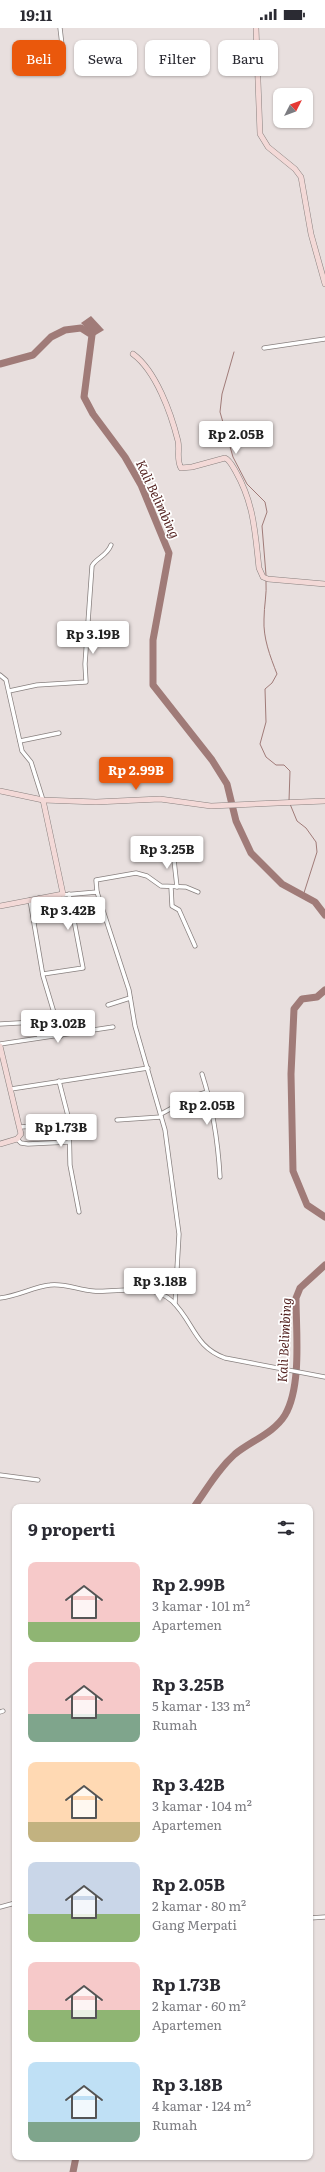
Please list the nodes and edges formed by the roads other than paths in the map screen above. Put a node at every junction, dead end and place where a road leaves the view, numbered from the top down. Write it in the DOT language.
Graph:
graph roads {
  1 [pos="60,28"];
  2 [pos="256,28"];
  3 [pos="61,40"];
  4 [pos="325,284"];
  5 [pos="325,339"];
  6 [pos="264,348"];
  7 [pos="133,354"];
  8 [pos="111,545"];
  9 [pos="325,584"];
  10 [pos="0,675"];
  11 [pos="9,691"];
  12 [pos="59,733"];
  13 [pos="20,741"];
  14 [pos="0,791"];
  15 [pos="43,800"];
  16 [pos="325,801"];
  17 [pos="173,851"];
  18 [pos="171,887"];
  19 [pos="177,887"];
  20 [pos="97,892"];
  21 [pos="198,892"];
  22 [pos="63,894"];
  23 [pos="70,894"];
  24 [pos="39,898"];
  25 [pos="30,900"];
  26 [pos="0,906"];
  27 [pos="42,914"];
  28 [pos="195,946"];
  29 [pos="43,974"];
  30 [pos="130,998"];
  31 [pos="108,1005"];
  32 [pos="0,1024"];
  33 [pos="113,1027"];
  34 [pos="61,1036"];
  35 [pos="39,1037"];
  36 [pos="0,1045"];
  37 [pos="1,1053"];
  38 [pos="148,1068"];
  39 [pos="202,1074"];
  40 [pos="59,1081"];
  41 [pos="11,1089"];
  42 [pos="207,1092"];
  43 [pos="161,1116"];
  44 [pos="117,1120"];
  45 [pos="69,1124"];
  46 [pos="20,1128"];
  47 [pos="17,1139"];
  48 [pos="69,1142"];
  49 [pos="0,1144"];
  50 [pos="220,1177"];
  51 [pos="79,1212"];
  52 [pos="0,1298"];
  53 [pos="175,1304"];
  54 [pos="325,1377"];
  55 [pos="0,1475"];
  56 [pos="38,1480"];
  57 [pos="12,1904"];
  58 [pos="0,1907"];
  59 [pos="325,1917"];
  60 [pos="313,1918"];
  1 -- 3 [label="street"];
  2 -- 4 [label="street"];
  5 -- 6 [label="street"];
  7 -- 9 [label="street"];
  8 -- 11 [label="street"];
  10 -- 11 [label="street"];
  11 -- 13 [label="street"];
  12 -- 13 [label="street"];
  13 -- 15 [label="street"];
  14 -- 15 [label="street"];
  15 -- 16 [label="street"];
  15 -- 22 [label="street"];
  17 -- 19 [label="street"];
  18 -- 19 [label="street"];
  18 -- 20 [label="street"];
  18 -- 28 [label="street"];
  19 -- 21 [label="street"];
  20 -- 23 [label="street"];
  20 -- 30 [label="street"];
  22 -- 23 [label="street"];
  22 -- 24 [label="street"];
  23 -- 29 [label="street"];
  24 -- 25 [label="street"];
  24 -- 27 [label="street"];
  25 -- 26 [label="street"];
  25 -- 29 [label="street"];
  29 -- 34 [label="street"];
  30 -- 31 [label="street"];
  30 -- 38 [label="street"];
  32 -- 35 [label="street"];
  33 -- 34 [label="street"];
  34 -- 35 [label="street"];
  35 -- 36 [label="street"];
  36 -- 37 [label="street"];
  37 -- 41 [label="street"];
  38 -- 40 [label="street"];
  38 -- 43 [label="street"];
  39 -- 42 [label="street"];
  40 -- 41 [label="street"];
  40 -- 45 [label="street"];
  41 -- 46 [label="street"];
  42 -- 43 [label="street"];
  42 -- 50 [label="street"];
  43 -- 44 [label="street"];
  43 -- 53 [label="street"];
  45 -- 46 [label="street"];
  45 -- 48 [label="street"];
  46 -- 47 [label="street"];
  47 -- 48 [label="street"];
  47 -- 49 [label="street"];
  48 -- 51 [label="street"];
  52 -- 53 [label="street"];
  53 -- 54 [label="street"];
  55 -- 56 [label="street"];
  57 -- 58 [label="street"];
  59 -- 60 [label="street"];
}
